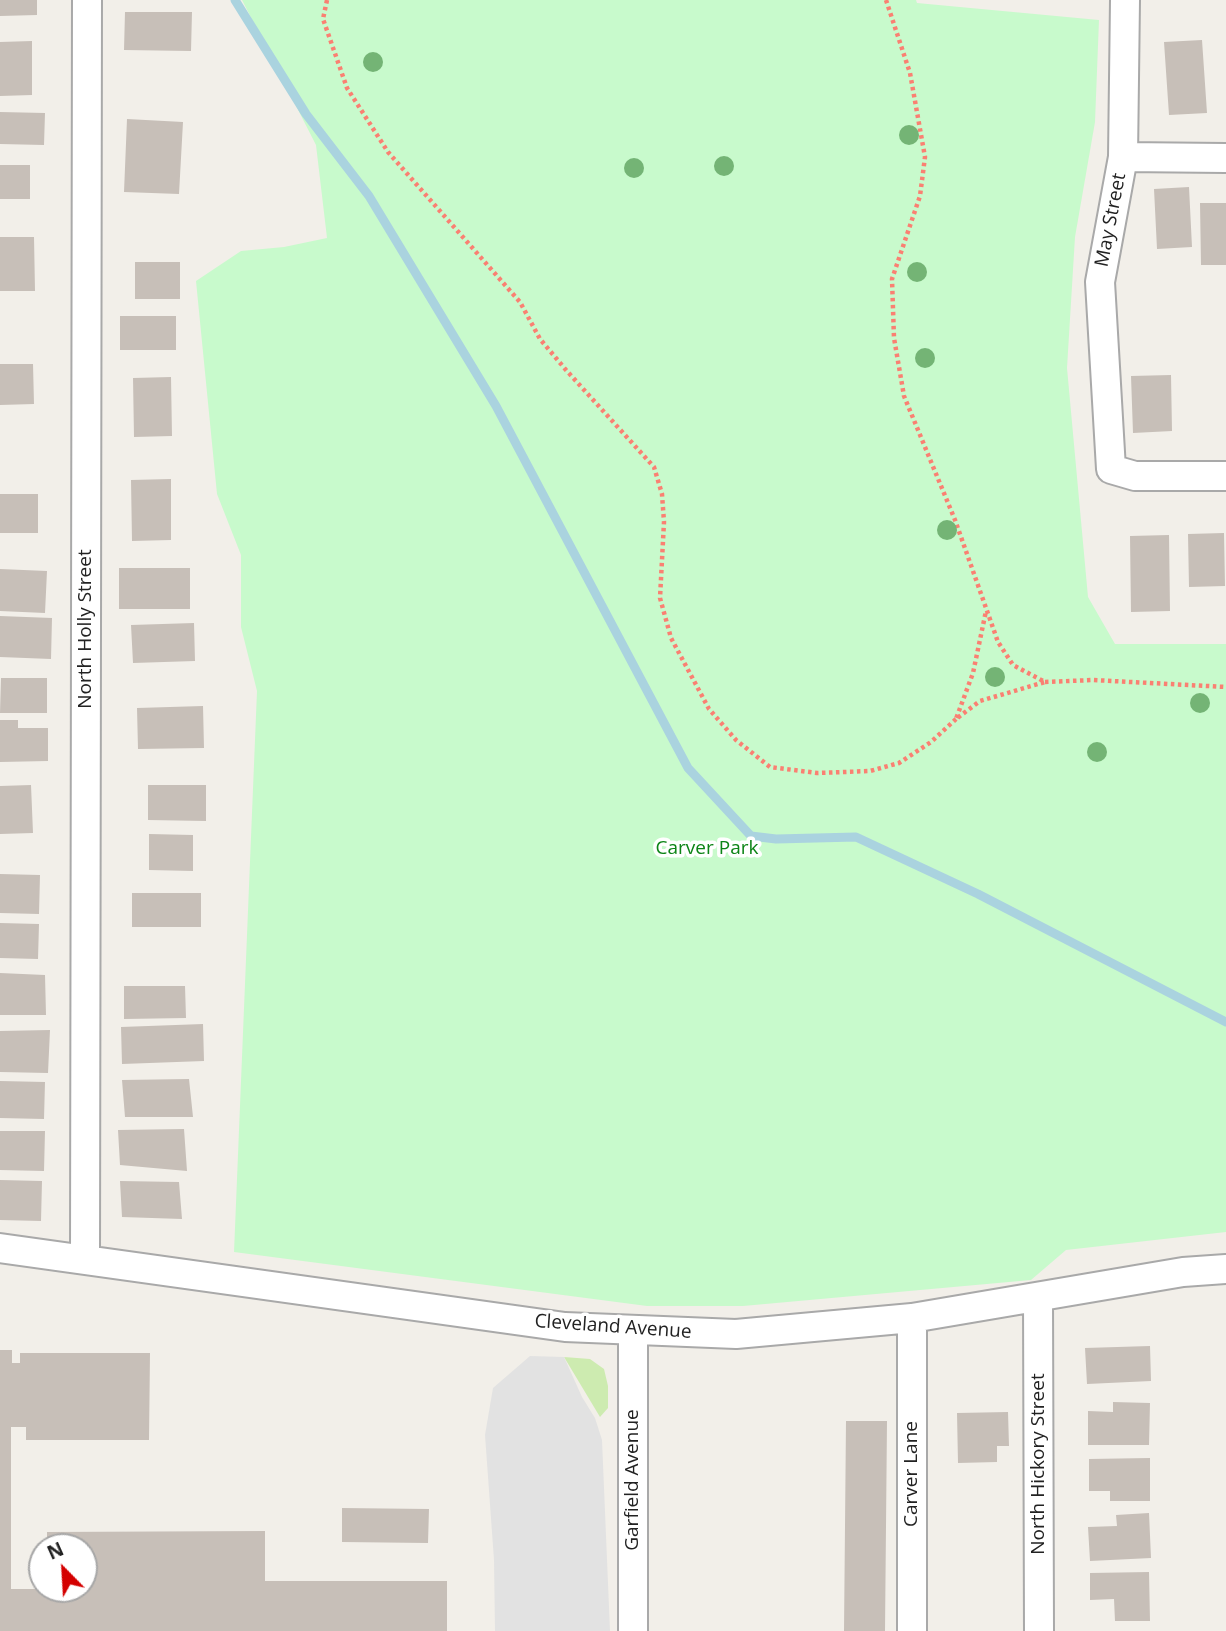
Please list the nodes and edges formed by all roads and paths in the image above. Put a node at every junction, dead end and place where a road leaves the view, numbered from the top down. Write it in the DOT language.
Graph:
graph roads {
  1 [pos="87,0"];
  2 [pos="327,0"];
  3 [pos="886,0"];
  4 [pos="1125,0"];
  5 [pos="1123,158"];
  6 [pos="1226,158"];
  7 [pos="1226,476"];
  8 [pos="986,611"];
  9 [pos="1045,682"];
  10 [pos="1226,687"];
  11 [pos="956,719"];
  12 [pos="0,1248"];
  13 [pos="85,1258"];
  14 [pos="1226,1269"];
  15 [pos="1038,1297"];
  16 [pos="912,1318"];
  17 [pos="633,1330"];
  18 [pos="633,1631"];
  19 [pos="912,1631"];
  20 [pos="1039,1631"];
  1 -- 13 [label="street, North Holly Street"];
  2 -- 11 [label="path"];
  3 -- 8 [label="path"];
  4 -- 5 [label="street"];
  5 -- 6 [label="street"];
  5 -- 7 [label="street, May Street"];
  8 -- 9 [label="path"];
  8 -- 11 [label="path"];
  9 -- 10 [label="path"];
  9 -- 11 [label="path"];
  12 -- 13 [label="street, Cleveland Avenue"];
  13 -- 17 [label="street, Cleveland Avenue"];
  14 -- 15 [label="street, Cleveland Avenue"];
  15 -- 16 [label="street, Cleveland Avenue"];
  15 -- 20 [label="street, North Hickory Street"];
  16 -- 17 [label="street, Cleveland Avenue"];
  16 -- 19 [label="street, Carver Lane"];
  17 -- 18 [label="street, Garfield Avenue"];
}
